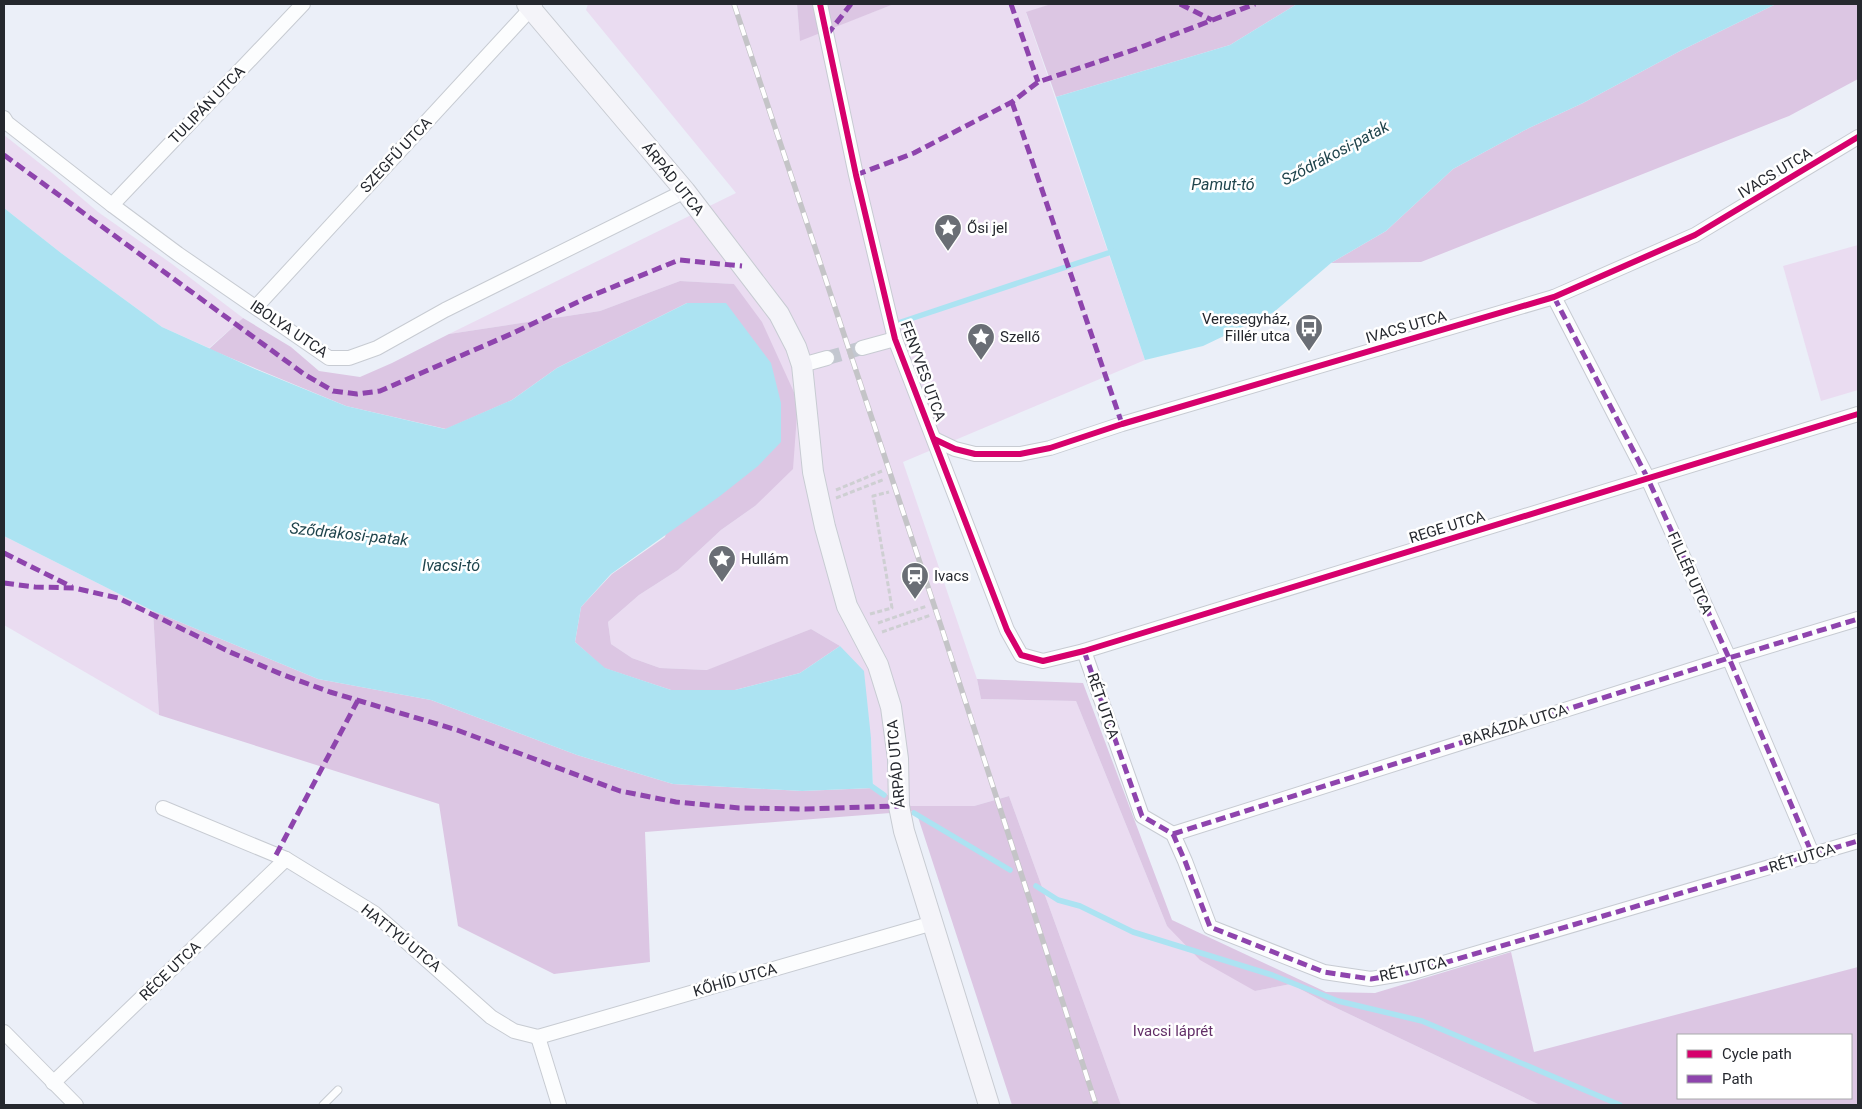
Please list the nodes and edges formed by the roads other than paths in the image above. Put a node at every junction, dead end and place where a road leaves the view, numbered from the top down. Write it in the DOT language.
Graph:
graph roads {
  1 [pos="303,4"];
  2 [pos="820,4"];
  3 [pos="531,5"];
  4 [pos="4,118"];
  5 [pos="1858,137"];
  6 [pos="685,191"];
  7 [pos="112,205"];
  8 [pos="1554,297"];
  9 [pos="256,307"];
  10 [pos="895,339"];
  11 [pos="862,348"];
  12 [pos="827,358"];
  13 [pos="802,365"];
  14 [pos="1858,414"];
  15 [pos="934,439"];
  16 [pos="1648,479"];
  17 [pos="1858,619"];
  18 [pos="1084,651"];
  19 [pos="1729,658"];
  20 [pos="1042,661"];
  21 [pos="163,808"];
  22 [pos="1173,834"];
  23 [pos="1858,841"];
  24 [pos="1813,856"];
  25 [pos="286,859"];
  26 [pos="932,923"];
  27 [pos="4,1032"];
  28 [pos="538,1037"];
  29 [pos="54,1083"];
  30 [pos="338,1090"];
  31 [pos="76,1105"];
  32 [pos="323,1105"];
  33 [pos="559,1105"];
  34 [pos="988,1105"];
  1 -- 7 [label="street, TULIPÁN UTCA"];
  2 -- 10 [label="street, FENYVES UTCA"];
  3 -- 6 [label="street, ÁRPÁD UTCA"];
  3 -- 9 [label="street, SZEGFŰ UTCA"];
  4 -- 7 [label="street, IBOLYA UTCA"];
  5 -- 8 [label="street, IVACS UTCA"];
  6 -- 9 [label="street, IBOLYA UTCA"];
  6 -- 13 [label="street, ÁRPÁD UTCA"];
  7 -- 9 [label="street, IBOLYA UTCA"];
  8 -- 15 [label="street, IVACS UTCA"];
  8 -- 16 [label="street, FILLÉR UTCA"];
  10 -- 11 [label="street, FENYVES UTCA"];
  10 -- 15 [label="street, FENYVES UTCA"];
  12 -- 13 [label="street"];
  13 -- 26 [label="street, ÁRPÁD UTCA"];
  14 -- 16 [label="street, REGE UTCA"];
  15 -- 20 [label="street, FENYVES UTCA"];
  16 -- 18 [label="street, REGE UTCA"];
  16 -- 19 [label="street, FILLÉR UTCA"];
  17 -- 19 [label="street, BARÁZDA UTCA"];
  18 -- 20 [label="street, REGE UTCA"];
  18 -- 22 [label="street, RÉT UTCA"];
  19 -- 22 [label="street, BARÁZDA UTCA"];
  19 -- 24 [label="street, FILLÉR UTCA"];
  21 -- 25 [label="street, HATTYÚ UTCA"];
  22 -- 24 [label="street, RÉT UTCA"];
  23 -- 24 [label="street, RÉT UTCA"];
  25 -- 28 [label="street, HATTYÚ UTCA"];
  25 -- 29 [label="street, RÉCE UTCA"];
  26 -- 28 [label="street, KŐHÍD UTCA"];
  26 -- 34 [label="street, ÁRPÁD UTCA"];
  27 -- 29 [label="street"];
  28 -- 33 [label="street"];
  29 -- 31 [label="street"];
  30 -- 32 [label="lane"];
}
